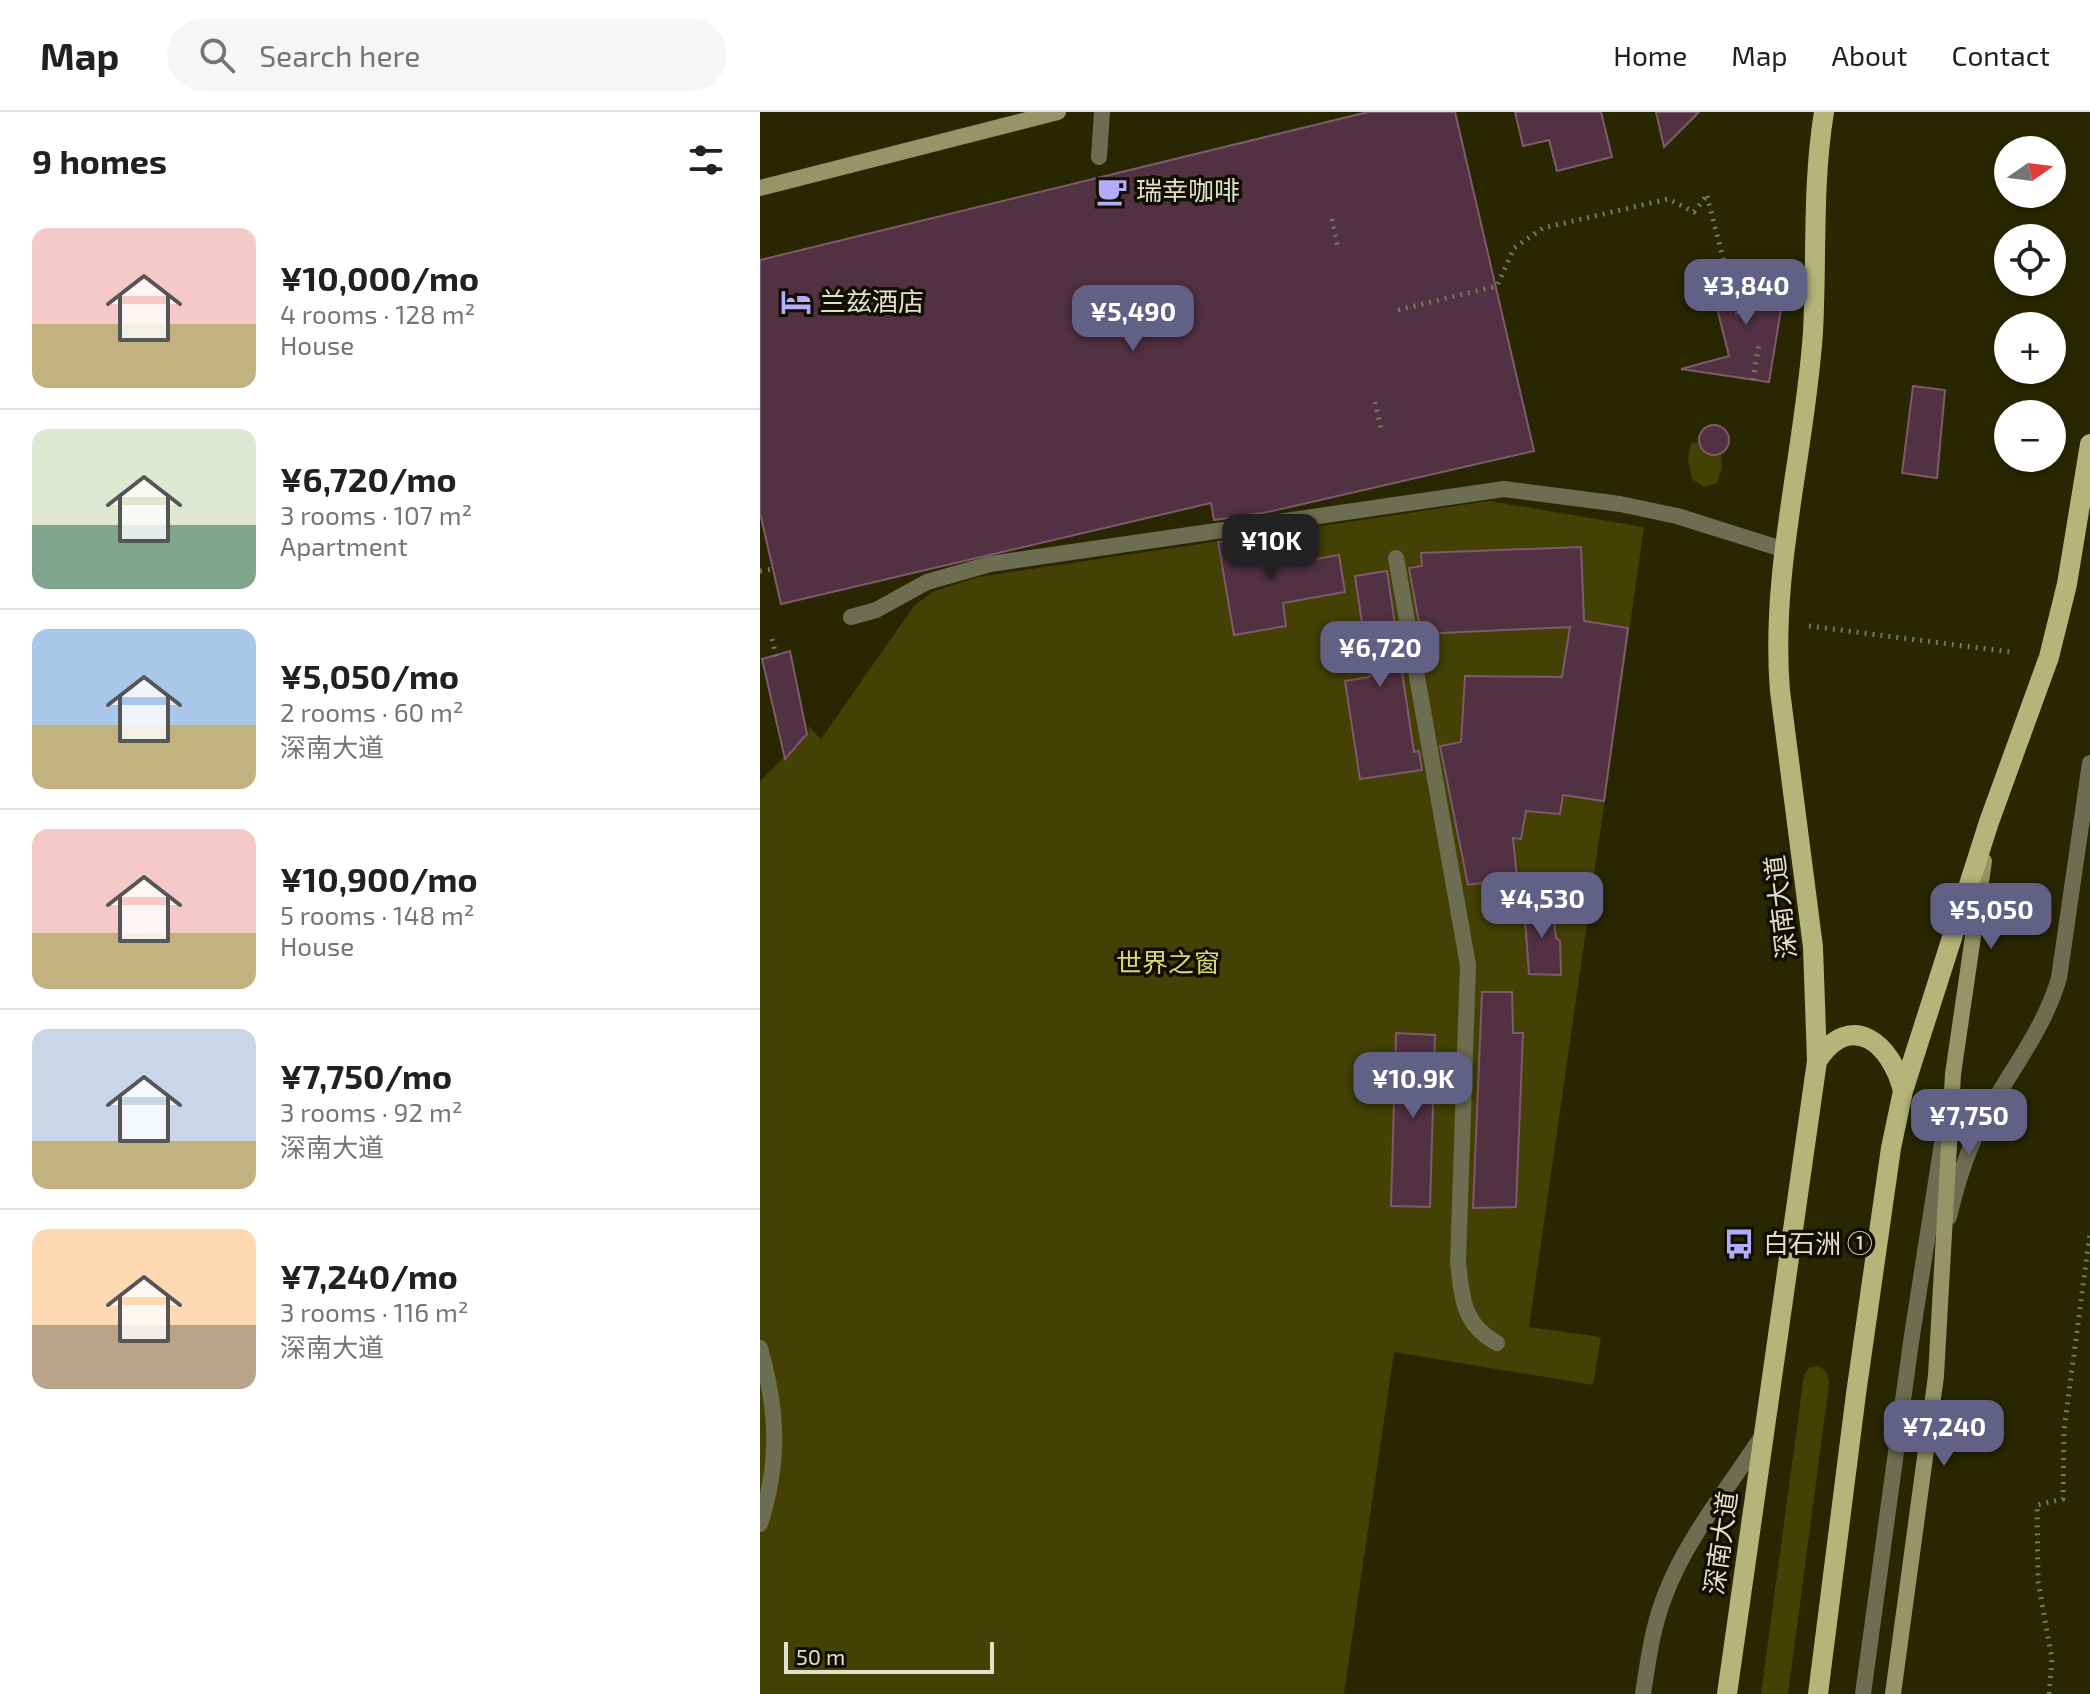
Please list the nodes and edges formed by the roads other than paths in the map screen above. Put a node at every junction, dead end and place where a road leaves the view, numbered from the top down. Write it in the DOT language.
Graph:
graph roads {
  1 [pos="1058,112"];
  2 [pos="1102,112"];
  3 [pos="1824,112"];
  4 [pos="1099,157"];
  5 [pos="760,188"];
  6 [pos="2090,444"];
  7 [pos="2089,468"];
  8 [pos="1785,550"];
  9 [pos="1396,558"];
  10 [pos="851,617"];
  11 [pos="2090,763"];
  12 [pos="1989,822"];
  13 [pos="1817,1061"];
  14 [pos="1953,1074"];
  15 [pos="1903,1091"];
  16 [pos="1944,1237"];
  17 [pos="1497,1343"];
  18 [pos="760,1348"];
  19 [pos="1764,1434"];
  20 [pos="760,1524"];
  21 [pos="1643,1694"];
  22 [pos="1727,1694"];
  23 [pos="1818,1694"];
  24 [pos="1863,1694"];
  25 [pos="1893,1694"];
  1 -- 5 [label="main road"];
  2 -- 4 [label="street"];
  3 -- 8 [label="main road, 深南大道"];
  6 -- 7 [label="main road"];
  7 -- 12 [label="main road"];
  8 -- 10 [label="street"];
  8 -- 13 [label="main road, 深南大道"];
  9 -- 17 [label="street"];
  11 -- 16 [label="street"];
  12 -- 14 [label="main road"];
  12 -- 15 [label="main road"];
  13 -- 15 [label="main road"];
  13 -- 19 [label="main road, 深南大道"];
  14 -- 16 [label="main road"];
  14 -- 24 [label="street"];
  15 -- 23 [label="main road"];
  16 -- 25 [label="main road"];
  18 -- 20 [label="street"];
  19 -- 21 [label="street"];
  19 -- 22 [label="main road, 深南大道"];
}
